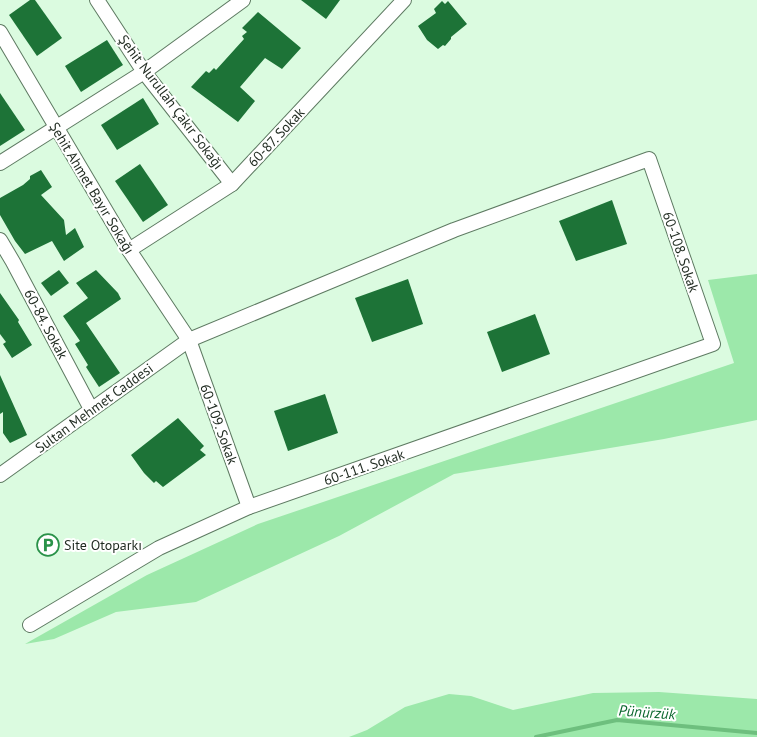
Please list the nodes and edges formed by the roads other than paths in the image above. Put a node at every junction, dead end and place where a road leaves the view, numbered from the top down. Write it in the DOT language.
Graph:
graph roads {
  1 [pos="97,0"];
  2 [pos="243,0"];
  3 [pos="404,0"];
  4 [pos="0,32"];
  5 [pos="144,72"];
  6 [pos="56,128"];
  7 [pos="649,159"];
  8 [pos="0,163"];
  9 [pos="232,184"];
  10 [pos="0,240"];
  11 [pos="129,250"];
  12 [pos="189,340"];
  13 [pos="713,344"];
  14 [pos="91,409"];
  15 [pos="0,475"];
  16 [pos="250,507"];
  17 [pos="30,625"];
  1 -- 5 [label="street, Şehit Nurullah Çakır Sokağı"];
  2 -- 5 [label="street"];
  3 -- 9 [label="street, 60-87. Sokak"];
  4 -- 6 [label="street, Şehit Ahmet Bayır Sokağı"];
  5 -- 6 [label="street"];
  5 -- 9 [label="street, Şehit Nurullah Çakır Sokağı"];
  6 -- 8 [label="street"];
  6 -- 11 [label="street, Şehit Ahmet Bayır Sokağı"];
  7 -- 12 [label="street, Sultan Mehmet Caddesi"];
  7 -- 13 [label="street, 60-108. Sokak"];
  9 -- 11 [label="street, 60-87. Sokak"];
  10 -- 14 [label="street, 60-84. Sokak"];
  11 -- 12 [label="street, Şehit Ahmet Bayır Sokağı"];
  12 -- 14 [label="street, Sultan Mehmet Caddesi"];
  12 -- 16 [label="street, 60-109. Sokak"];
  13 -- 16 [label="street, 60-111. Sokak"];
  14 -- 15 [label="street, Sultan Mehmet Caddesi"];
  16 -- 17 [label="street, 60-111. Sokak"];
}
